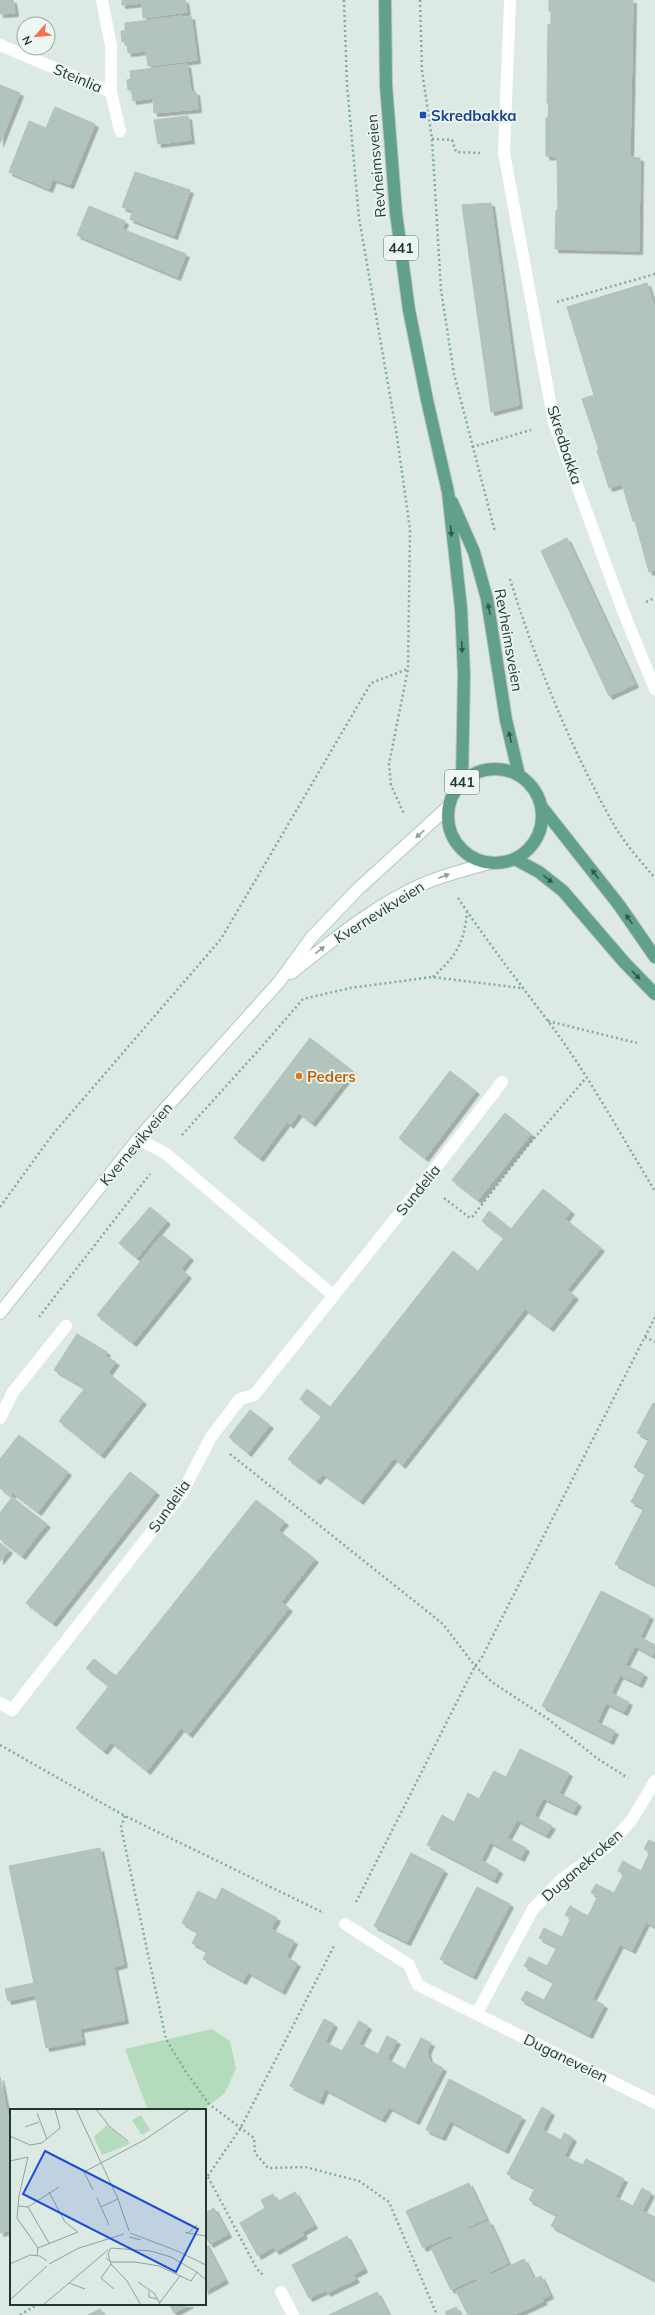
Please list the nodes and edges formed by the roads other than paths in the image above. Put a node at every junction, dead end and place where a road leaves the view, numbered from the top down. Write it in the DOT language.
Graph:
graph roads {
  1 [pos="102,0"];
  2 [pos="385,0"];
  3 [pos="510,0"];
  4 [pos="0,45"];
  5 [pos="111,92"];
  6 [pos="120,131"];
  7 [pos="448,492"];
  8 [pos="655,689"];
  9 [pos="518,775"];
  10 [pos="462,782"];
  11 [pos="541,806"];
  12 [pos="448,807"];
  13 [pos="516,858"];
  14 [pos="490,863"];
  15 [pos="655,957"];
  16 [pos="279,982"];
  17 [pos="655,994"];
  18 [pos="502,1082"];
  19 [pos="138,1139"];
  20 [pos="333,1295"];
  21 [pos="0,1313"];
  22 [pos="66,1326"];
  23 [pos="0,1418"];
  24 [pos="0,1703"];
  25 [pos="653,1785"];
  26 [pos="345,1924"];
  27 [pos="477,2014"];
  28 [pos="655,2103"];
  29 [pos="281,2292"];
  30 [pos="293,2315"];
  1 -- 5 [label="street, Steinlia"];
  2 -- 7 [label="main road, Revheimsveien / 441"];
  3 -- 8 [label="street, Skredbakka"];
  4 -- 5 [label="street, Steinlia"];
  5 -- 6 [label="street, Steinlia"];
  9 -- 7 [label="main road, Revheimsveien / 441, one-way"];
  7 -- 10 [label="main road, Revheimsveien / 441, one-way"];
  9 -- 10 [label="main road, 441"];
  9 -- 11 [label="main road, 441"];
  10 -- 12 [label="main road, 441"];
  11 -- 13 [label="main road, 441"];
  15 -- 11 [label="main road, 441, one-way"];
  12 -- 14 [label="main road, 441"];
  12 -- 16 [label="street, Kvernevikveien, one-way"];
  13 -- 14 [label="main road, 441"];
  13 -- 17 [label="main road, one-way"];
  16 -- 14 [label="street, Kvernevikveien, one-way"];
  16 -- 19 [label="street, Kvernevikveien"];
  18 -- 20 [label="street, Sundelia"];
  19 -- 20 [label="street"];
  19 -- 21 [label="street, Kvernevikveien"];
  20 -- 24 [label="street, Sundelia"];
  22 -- 23 [label="street"];
  25 -- 27 [label="street, Duganekroken"];
  26 -- 27 [label="street, Duganeveien"];
  27 -- 28 [label="street, Duganeveien"];
  29 -- 30 [label="street"];
}
